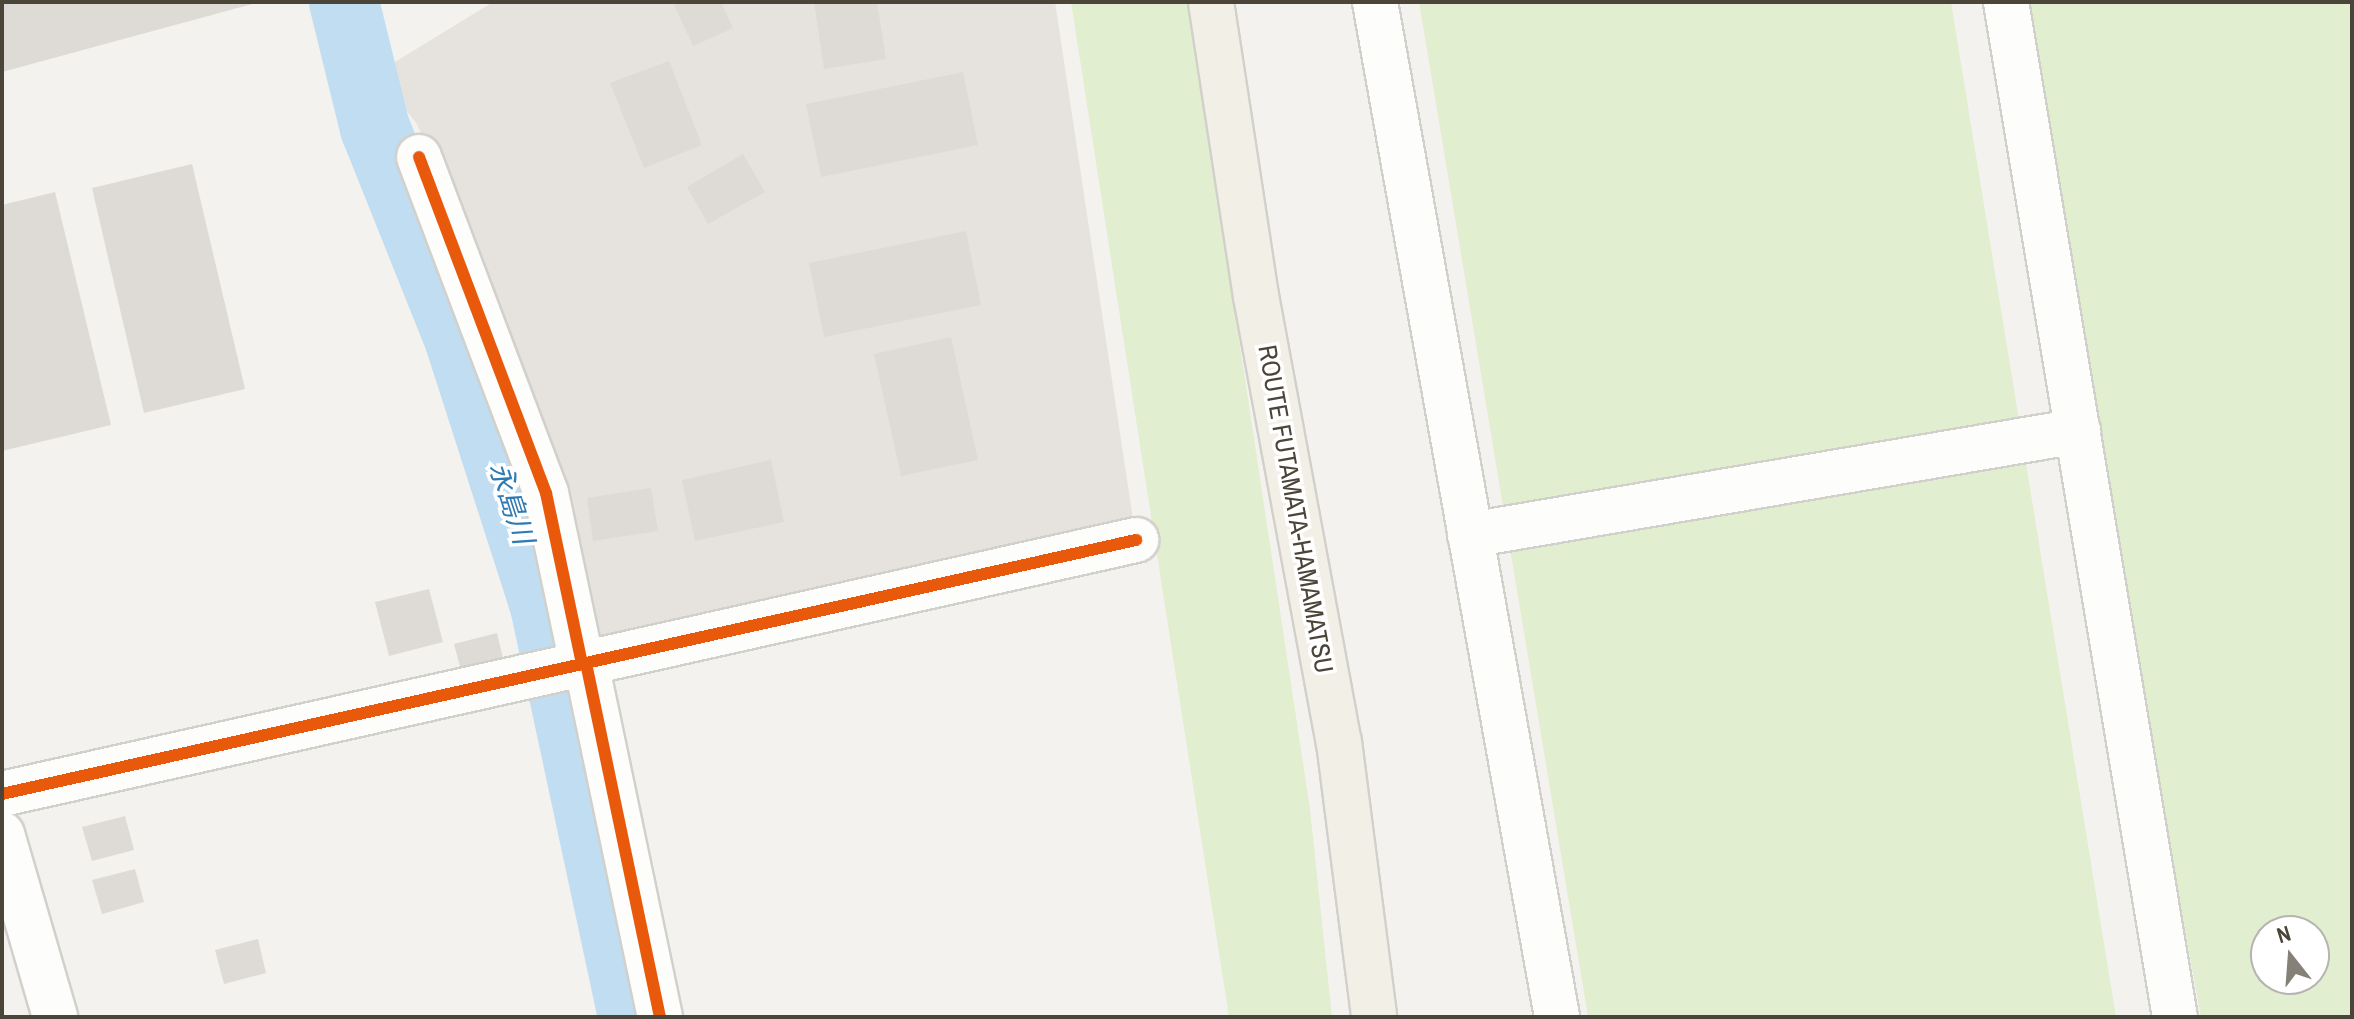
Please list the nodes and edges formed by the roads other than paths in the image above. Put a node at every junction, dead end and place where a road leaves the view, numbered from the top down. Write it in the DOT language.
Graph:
graph roads {
  1 [pos="1211,2"];
  2 [pos="1375,2"];
  3 [pos="2006,2"];
  4 [pos="419,157"];
  5 [pos="2078,431"];
  6 [pos="1470,535"];
  7 [pos="1136,540"];
  8 [pos="570,667"];
  9 [pos="2,794"];
  10 [pos="2,834"];
  11 [pos="55,1017"];
  12 [pos="660,1017"];
  13 [pos="1374,1017"];
  14 [pos="1557,1017"];
  15 [pos="2175,1017"];
  1 -- 13 [label="main road, ROUTE FUTAMATA-HAMAMATSU"];
  2 -- 6 [label="street"];
  3 -- 5 [label="street"];
  4 -- 8 [label="street"];
  5 -- 6 [label="street"];
  5 -- 15 [label="street"];
  6 -- 14 [label="street"];
  7 -- 8 [label="street"];
  8 -- 9 [label="street"];
  8 -- 12 [label="street"];
  10 -- 11 [label="street"];
}
